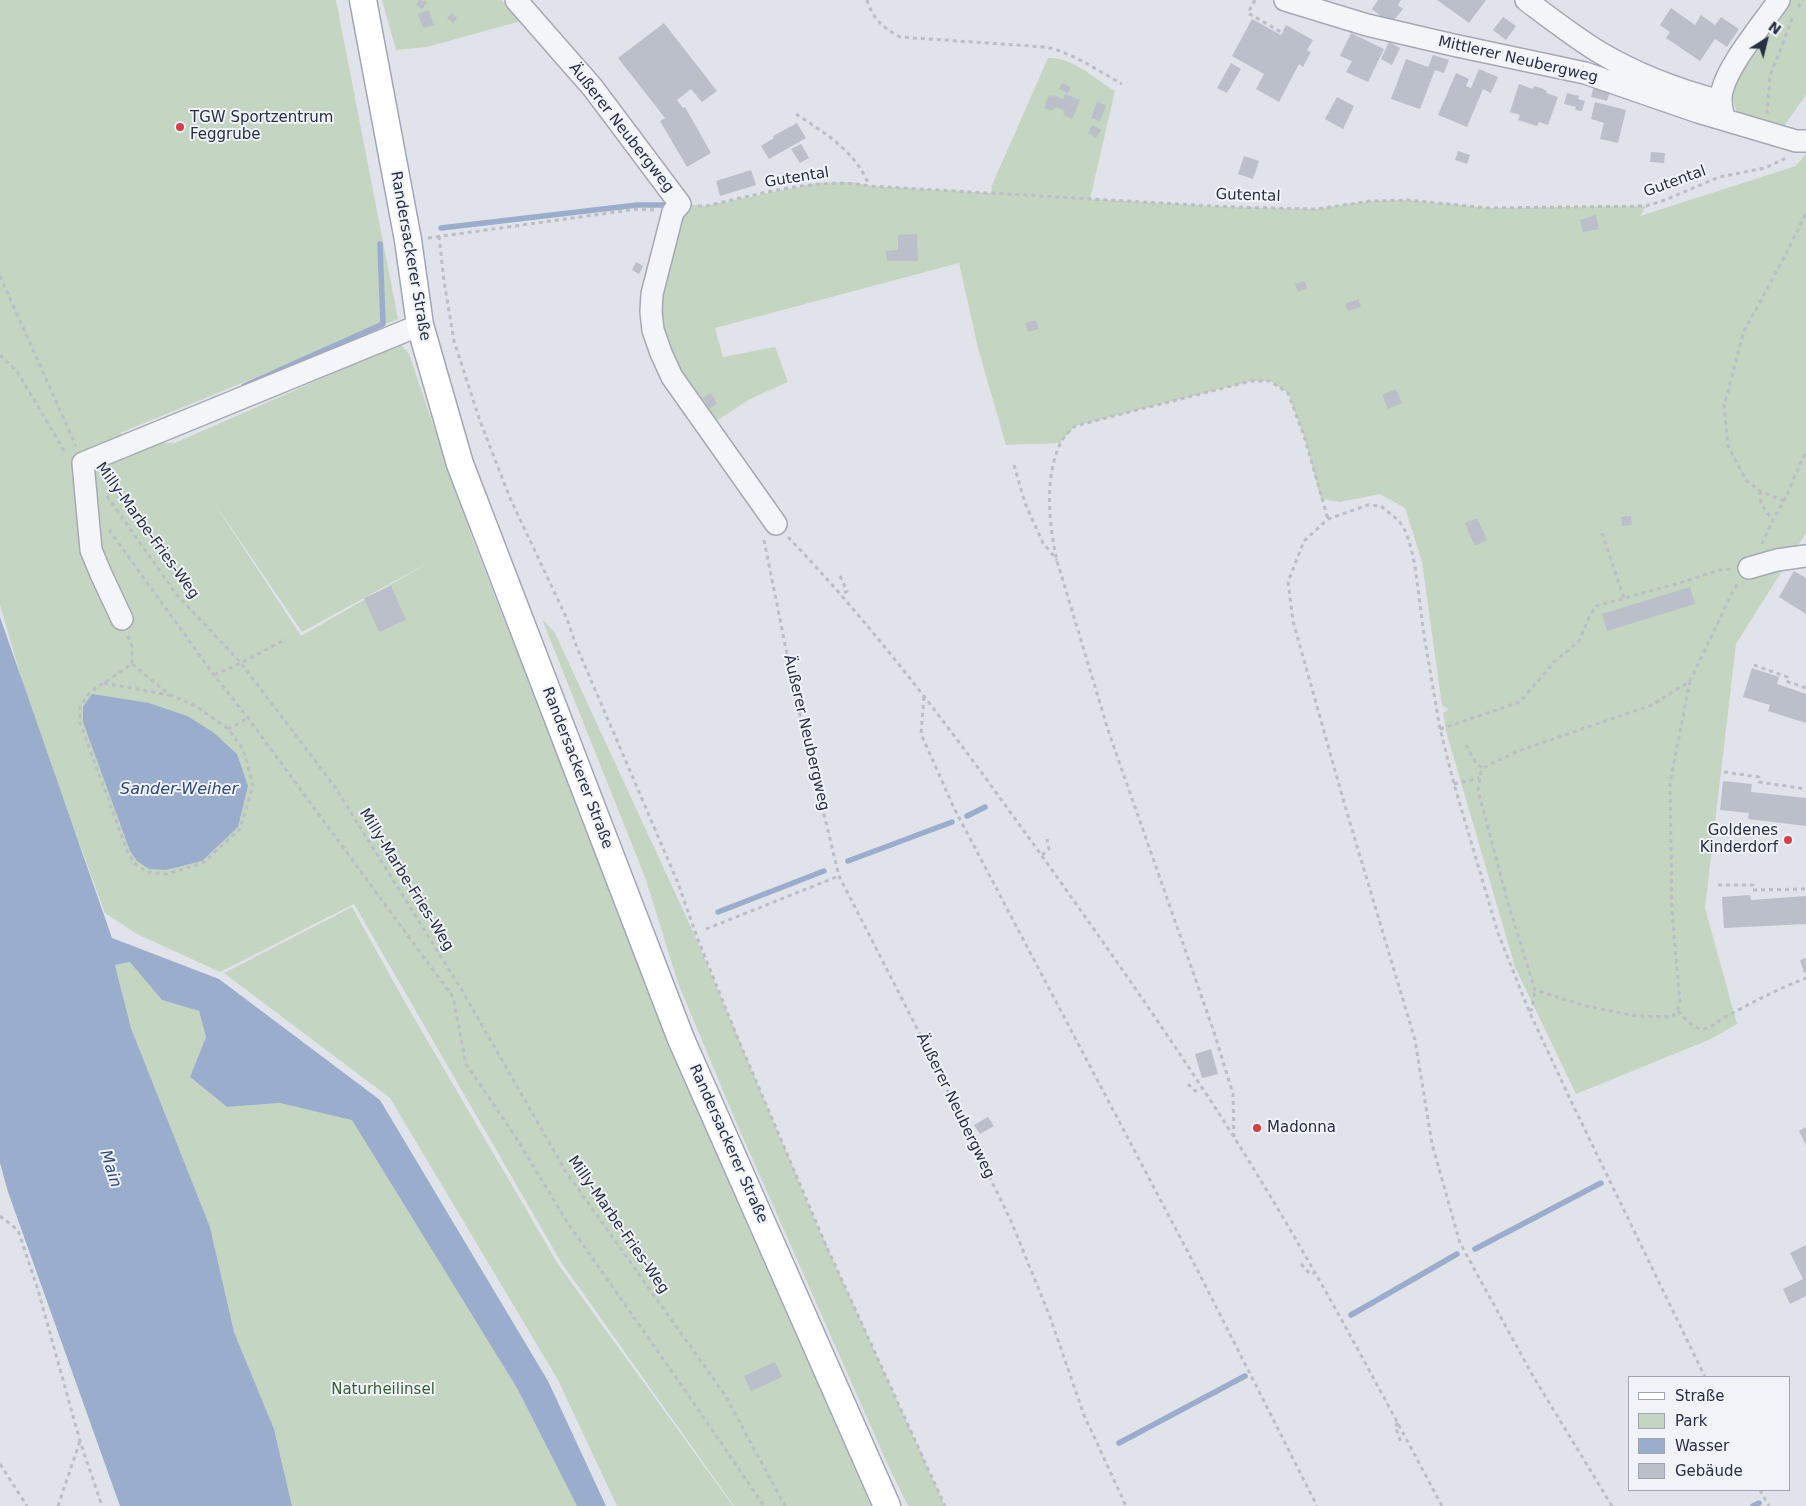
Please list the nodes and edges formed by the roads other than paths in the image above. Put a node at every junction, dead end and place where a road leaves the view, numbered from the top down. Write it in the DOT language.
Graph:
graph roads {
  1 [pos="363,0"];
  2 [pos="516,0"];
  3 [pos="1285,0"];
  4 [pos="1526,0"];
  5 [pos="1771,2"];
  6 [pos="1722,110"];
  7 [pos="1801,141"];
  8 [pos="420,325"];
  9 [pos="776,524"];
  10 [pos="1806,556"];
  11 [pos="1749,568"];
  12 [pos="122,619"];
  13 [pos="887,1506"];
  1 -- 8 [label="main road, Randersackerer Straße"];
  2 -- 9 [label="street, Äußerer Neubergweg"];
  3 -- 6 [label="street, Mittlerer Neubergweg"];
  4 -- 6 [label="street, Mittlerer Neubergweg"];
  5 -- 6 [label="street"];
  6 -- 7 [label="street, Mittlerer Neubergweg"];
  8 -- 12 [label="street"];
  8 -- 13 [label="main road, Randersackerer Straße"];
  10 -- 11 [label="street"];
}
